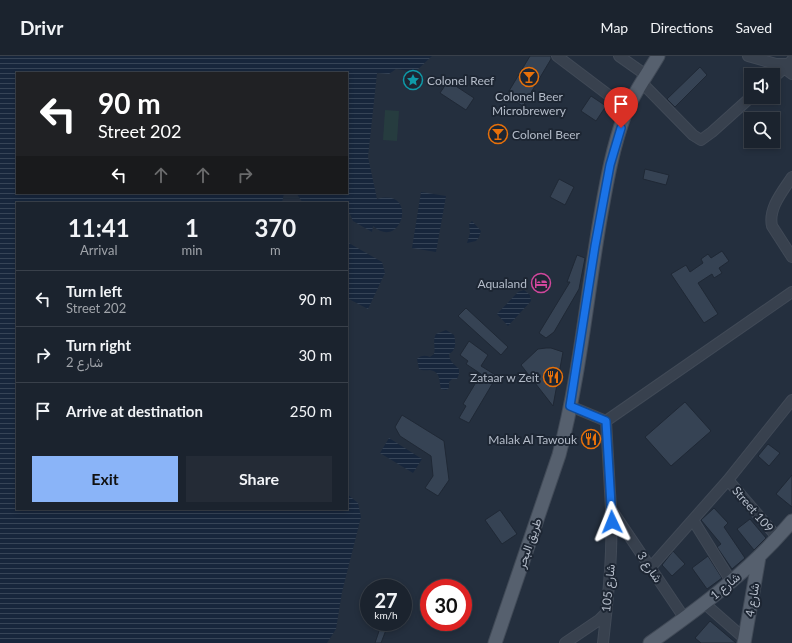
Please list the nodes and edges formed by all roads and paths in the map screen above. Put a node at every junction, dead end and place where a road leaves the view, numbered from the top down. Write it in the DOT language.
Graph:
graph roads {
  1 [pos="557,56"];
  2 [pos="620,56"];
  3 [pos="658,56"];
  4 [pos="748,56"];
  5 [pos="789,67"];
  6 [pos="780,73"];
  7 [pos="644,79"];
  8 [pos="744,103"];
  9 [pos="627,109"];
  10 [pos="792,177"];
  11 [pos="792,257"];
  12 [pos="792,292"];
  13 [pos="792,400"];
  14 [pos="570,406"];
  15 [pos="606,421"];
  16 [pos="728,480"];
  17 [pos="611,509"];
  18 [pos="693,520"];
  19 [pos="792,521"];
  20 [pos="778,538"];
  21 [pos="759,557"];
  22 [pos="651,568"];
  23 [pos="734,580"];
  24 [pos="754,594"];
  25 [pos="704,603"];
  26 [pos="606,613"];
  27 [pos="685,619"];
  28 [pos="745,641"];
  29 [pos="495,643"];
  30 [pos="565,643"];
  31 [pos="603,643"];
  32 [pos="650,643"];
  1 -- 9 [label="street"];
  2 -- 7 [label="street"];
  3 -- 7 [label="main road, طريق البحر"];
  4 -- 5 [label="street"];
  5 -- 6 [label="street"];
  7 -- 8 [label="street"];
  7 -- 9 [label="main road, طريق البحر"];
  9 -- 14 [label="main road, طريق البحر"];
  10 -- 11 [label="street"];
  12 -- 15 [label="street"];
  13 -- 16 [label="street"];
  14 -- 15 [label="street"];
  14 -- 29 [label="main road, طريق البحر"];
  15 -- 17 [label="street"];
  16 -- 18 [label="street"];
  16 -- 20 [label="street, Street 109"];
  17 -- 22 [label="street, شارع 3"];
  17 -- 26 [label="street, شارع 105"];
  18 -- 22 [label="street"];
  18 -- 23 [label="street"];
  19 -- 20 [label="main road, شارع 1"];
  20 -- 21 [label="main road, شارع 1"];
  21 -- 23 [label="main road, شارع 1"];
  21 -- 24 [label="main road, شارع 4"];
  22 -- 27 [label="street, شارع 3"];
  23 -- 24 [label="main road"];
  23 -- 25 [label="main road, شارع 1"];
  24 -- 28 [label="main road, شارع 4"];
  25 -- 27 [label="main road, شارع 1"];
  25 -- 28 [label="street"];
  26 -- 30 [label="street"];
  26 -- 31 [label="street, شارع 105"];
  27 -- 32 [label="main road, شارع 1"];
}
